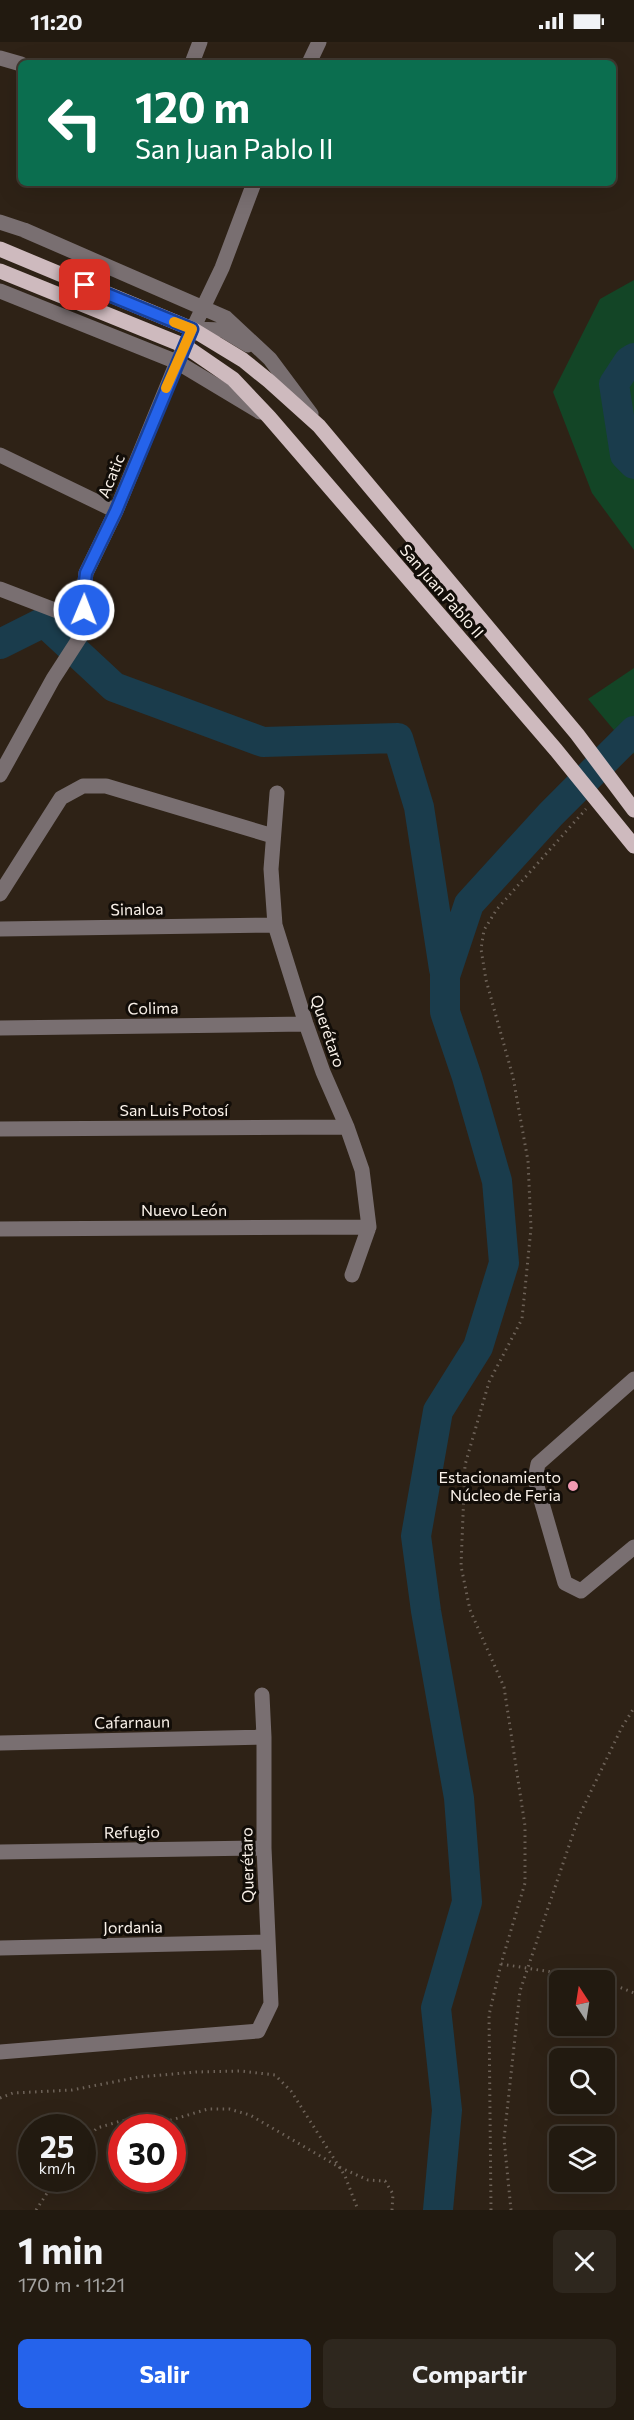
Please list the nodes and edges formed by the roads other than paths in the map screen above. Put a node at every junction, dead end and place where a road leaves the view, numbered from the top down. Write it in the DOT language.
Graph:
graph roads {
  1 [pos="200,42"];
  2 [pos="319,42"];
  3 [pos="0,58"];
  4 [pos="193,60"];
  5 [pos="310,60"];
  6 [pos="18,63"];
  7 [pos="253,186"];
  8 [pos="0,222"];
  9 [pos="0,249"];
  10 [pos="0,271"];
  11 [pos="0,291"];
  12 [pos="203,308"];
  13 [pos="192,329"];
  14 [pos="185,345"];
  15 [pos="177,362"];
  16 [pos="293,388"];
  17 [pos="269,417"];
  18 [pos="319,426"];
  19 [pos="0,455"];
  20 [pos="116,511"];
  21 [pos="0,590"];
  22 [pos="86,625"];
  23 [pos="0,775"];
  24 [pos="277,793"];
  25 [pos="634,810"];
  26 [pos="273,836"];
  27 [pos="634,846"];
  28 [pos="0,894"];
  29 [pos="275,925"];
  30 [pos="0,929"];
  31 [pos="306,1024"];
  32 [pos="0,1028"];
  33 [pos="347,1127"];
  34 [pos="0,1129"];
  35 [pos="369,1227"];
  36 [pos="0,1229"];
  37 [pos="352,1275"];
  38 [pos="634,1379"];
  39 [pos="634,1547"];
  40 [pos="262,1695"];
  41 [pos="264,1737"];
  42 [pos="0,1743"];
  43 [pos="264,1848"];
  44 [pos="0,1852"];
  45 [pos="267,1942"];
  46 [pos="0,1948"];
  47 [pos="0,2052"];
  1 -- 4 [label="street"];
  2 -- 5 [label="street"];
  3 -- 6 [label="street"];
  7 -- 12 [label="street, Acatic"];
  8 -- 12 [label="street, San Juan Pablo II"];
  9 -- 13 [label="main road, San Juan Pablo II"];
  10 -- 14 [label="main road, San Juan Pablo II"];
  11 -- 15 [label="street, San Juan Pablo II"];
  12 -- 13 [label="street, Acatic"];
  12 -- 16 [label="street, San Juan Pablo II"];
  13 -- 14 [label="street, Acatic"];
  13 -- 16 [label="street"];
  13 -- 18 [label="main road, San Juan Pablo II"];
  14 -- 15 [label="street, Acatic"];
  14 -- 17 [label="main road, San Juan Pablo II"];
  15 -- 17 [label="street, San Juan Pablo II"];
  15 -- 20 [label="street, Acatic"];
  16 -- 18 [label="street, San Juan Pablo II"];
  17 -- 27 [label="main road, San Juan Pablo II"];
  18 -- 25 [label="main road, San Juan Pablo II"];
  19 -- 20 [label="street"];
  20 -- 22 [label="street, Acatic"];
  21 -- 22 [label="street"];
  22 -- 23 [label="street"];
  24 -- 26 [label="street, Querétaro"];
  26 -- 28 [label="street"];
  26 -- 29 [label="street, Querétaro"];
  29 -- 30 [label="street, Sinaloa"];
  29 -- 31 [label="street, Querétaro"];
  31 -- 32 [label="street, Colima"];
  31 -- 33 [label="street, Querétaro"];
  33 -- 34 [label="street, San Luis Potosí"];
  33 -- 35 [label="street, Querétaro"];
  35 -- 36 [label="street, Nuevo León"];
  35 -- 37 [label="street, Querétaro"];
  38 -- 39 [label="street"];
  40 -- 41 [label="street, Querétaro"];
  41 -- 42 [label="street, Cafarnaun"];
  41 -- 43 [label="street, Querétaro"];
  43 -- 44 [label="street, Refugio"];
  43 -- 45 [label="street, Querétaro"];
  45 -- 46 [label="street, Jordania"];
  45 -- 47 [label="street, Querétaro"];
}
